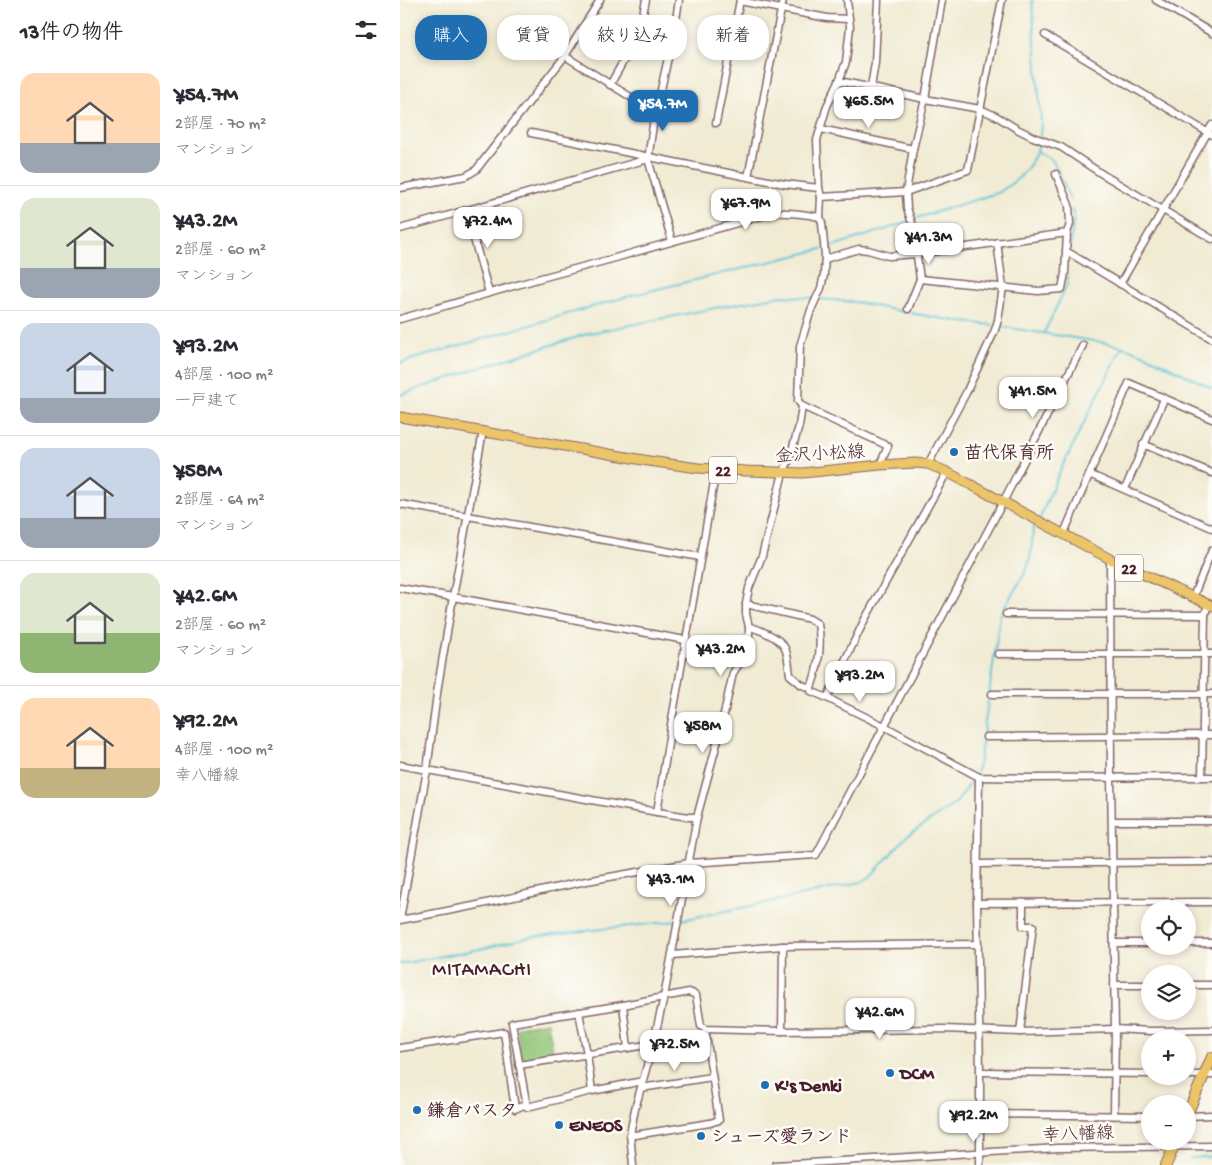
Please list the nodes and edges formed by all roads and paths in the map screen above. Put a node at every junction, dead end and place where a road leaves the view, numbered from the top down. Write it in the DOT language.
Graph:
graph roads {
  1 [pos="600,0"];
  2 [pos="646,0"];
  3 [pos="679,0"];
  4 [pos="740,0"];
  5 [pos="783,0"];
  6 [pos="847,0"];
  7 [pos="878,0"];
  8 [pos="942,0"];
  9 [pos="1002,0"];
  10 [pos="1160,1"];
  11 [pos="781,9"];
  12 [pos="848,19"];
  13 [pos="1212,33"];
  14 [pos="1045,35"];
  15 [pos="569,54"];
  16 [pos="569,59"];
  17 [pos="565,60"];
  18 [pos="839,81"];
  19 [pos="610,85"];
  20 [pos="871,87"];
  21 [pos="925,99"];
  22 [pos="656,105"];
  23 [pos="980,108"];
  24 [pos="716,123"];
  25 [pos="1212,125"];
  26 [pos="821,129"];
  27 [pos="531,133"];
  28 [pos="1210,134"];
  29 [pos="913,149"];
  30 [pos="648,158"];
  31 [pos="1056,174"];
  32 [pos="748,177"];
  33 [pos="400,188"];
  34 [pos="819,188"];
  35 [pos="906,192"];
  36 [pos="821,197"];
  37 [pos="466,210"];
  38 [pos="1162,210"];
  39 [pos="821,220"];
  40 [pos="400,229"];
  41 [pos="1068,233"];
  42 [pos="1212,238"];
  43 [pos="672,241"];
  44 [pos="997,242"];
  45 [pos="1066,251"];
  46 [pos="916,254"];
  47 [pos="825,257"];
  48 [pos="920,279"];
  49 [pos="1120,284"];
  50 [pos="1003,288"];
  51 [pos="488,293"];
  52 [pos="908,309"];
  53 [pos="400,318"];
  54 [pos="1212,339"];
  55 [pos="1082,345"];
  56 [pos="1164,399"];
  57 [pos="802,406"];
  58 [pos="400,417"];
  59 [pos="1212,419"];
  60 [pos="483,431"];
  61 [pos="1143,444"];
  62 [pos="928,464"];
  63 [pos="880,465"];
  64 [pos="717,469"];
  65 [pos="946,472"];
  66 [pos="783,473"];
  67 [pos="1212,473"];
  68 [pos="1089,474"];
  69 [pos="1125,490"];
  70 [pos="1003,502"];
  71 [pos="400,504"];
  72 [pos="467,515"];
  73 [pos="1212,528"];
  74 [pos="1064,534"];
  75 [pos="1212,550"];
  76 [pos="700,557"];
  77 [pos="1110,559"];
  78 [pos="400,588"];
  79 [pos="453,597"];
  80 [pos="1193,597"];
  81 [pos="746,604"];
  82 [pos="1210,605"];
  83 [pos="1006,614"];
  84 [pos="1111,614"];
  85 [pos="1205,615"];
  86 [pos="749,627"];
  87 [pos="685,640"];
  88 [pos="998,654"];
  89 [pos="1111,654"];
  90 [pos="1204,654"];
  91 [pos="1212,654"];
  92 [pos="811,688"];
  93 [pos="992,694"];
  94 [pos="1112,694"];
  95 [pos="1203,694"];
  96 [pos="1212,694"];
  97 [pos="827,698"];
  98 [pos="671,725"];
  99 [pos="884,726"];
  100 [pos="720,732"];
  101 [pos="1203,735"];
  102 [pos="1112,736"];
  103 [pos="1212,736"];
  104 [pos="986,737"];
  105 [pos="400,765"];
  106 [pos="427,770"];
  107 [pos="979,777"];
  108 [pos="1202,777"];
  109 [pos="1212,777"];
  110 [pos="1111,778"];
  111 [pos="657,812"];
  112 [pos="697,817"];
  113 [pos="1112,821"];
  114 [pos="1212,821"];
  115 [pos="1212,862"];
  116 [pos="689,863"];
  117 [pos="978,864"];
  118 [pos="1113,864"];
  119 [pos="1212,902"];
  120 [pos="1113,903"];
  121 [pos="977,904"];
  122 [pos="1023,904"];
  123 [pos="400,919"];
  124 [pos="1114,942"];
  125 [pos="1141,943"];
  126 [pos="1196,943"];
  127 [pos="1212,943"];
  128 [pos="978,944"];
  129 [pos="782,946"];
  130 [pos="673,955"];
  131 [pos="1114,985"];
  132 [pos="1141,985"];
  133 [pos="1196,985"];
  134 [pos="1212,985"];
  135 [pos="664,997"];
  136 [pos="623,1005"];
  137 [pos="579,1012"];
  138 [pos="705,1029"];
  139 [pos="1114,1029"];
  140 [pos="1212,1030"];
  141 [pos="782,1031"];
  142 [pos="979,1031"];
  143 [pos="1020,1032"];
  144 [pos="653,1044"];
  145 [pos="400,1048"];
  146 [pos="628,1048"];
  147 [pos="587,1054"];
  148 [pos="1212,1057"];
  149 [pos="519,1065"];
  150 [pos="980,1072"];
  151 [pos="1114,1074"];
  152 [pos="1141,1074"];
  153 [pos="1208,1075"];
  154 [pos="712,1077"];
  155 [pos="642,1085"];
  156 [pos="592,1091"];
  157 [pos="1196,1098"];
  158 [pos="526,1104"];
  159 [pos="980,1114"];
  160 [pos="1196,1114"];
  161 [pos="1114,1115"];
  162 [pos="1212,1115"];
  163 [pos="1141,1116"];
  164 [pos="630,1134"];
  165 [pos="1196,1145"];
  166 [pos="1212,1146"];
  167 [pos="1141,1147"];
  168 [pos="1172,1150"];
  169 [pos="979,1153"];
  170 [pos="796,1164"];
  171 [pos="632,1165"];
  172 [pos="775,1165"];
  173 [pos="980,1165"];
  174 [pos="1166,1165"];
  1 -- 15 [label="street"];
  2 -- 19 [label="street"];
  3 -- 22 [label="street"];
  4 -- 11 [label="street"];
  4 -- 24 [label="street"];
  5 -- 11 [label="street"];
  6 -- 12 [label="street"];
  7 -- 20 [label="street"];
  8 -- 21 [label="street"];
  9 -- 23 [label="street"];
  10 -- 13 [label="street"];
  11 -- 12 [label="street"];
  11 -- 32 [label="street"];
  12 -- 18 [label="street"];
  14 -- 28 [label="street"];
  16 -- 19 [label="street"];
  17 -- 33 [label="street"];
  18 -- 20 [label="street"];
  18 -- 26 [label="street"];
  19 -- 22 [label="street"];
  20 -- 21 [label="street"];
  21 -- 23 [label="street"];
  21 -- 29 [label="street"];
  22 -- 30 [label="street"];
  23 -- 35 [label="street"];
  23 -- 38 [label="street"];
  25 -- 28 [label="street"];
  26 -- 29 [label="street"];
  26 -- 34 [label="street"];
  27 -- 30 [label="street"];
  28 -- 38 [label="street"];
  29 -- 35 [label="street"];
  30 -- 32 [label="street"];
  30 -- 37 [label="street"];
  30 -- 43 [label="street"];
  31 -- 41 [label="street"];
  32 -- 34 [label="street"];
  34 -- 36 [label="street"];
  35 -- 36 [label="street"];
  35 -- 46 [label="street"];
  36 -- 39 [label="street"];
  37 -- 40 [label="street"];
  37 -- 51 [label="street"];
  38 -- 42 [label="street"];
  38 -- 49 [label="street"];
  39 -- 43 [label="street"];
  39 -- 47 [label="street"];
  41 -- 44 [label="street"];
  41 -- 45 [label="street"];
  43 -- 51 [label="street"];
  44 -- 46 [label="street"];
  44 -- 50 [label="street"];
  45 -- 49 [label="street"];
  45 -- 50 [label="street"];
  46 -- 47 [label="street"];
  46 -- 48 [label="street"];
  47 -- 57 [label="street"];
  48 -- 50 [label="street"];
  48 -- 52 [label="street"];
  49 -- 54 [label="street"];
  50 -- 62 [label="street"];
  51 -- 53 [label="street"];
  55 -- 70 [label="street"];
  56 -- 59 [label="street"];
  56 -- 61 [label="street"];
  56 -- 68 [label="street"];
  57 -- 63 [label="street"];
  57 -- 66 [label="street"];
  58 -- 60 [label="main road, 金沢小松線 / 22"];
  60 -- 64 [label="main road, 金沢小松線 / 22"];
  60 -- 72 [label="street"];
  61 -- 67 [label="street"];
  61 -- 69 [label="street"];
  62 -- 63 [label="main road, 金沢小松線 / 22"];
  62 -- 65 [label="main road, 金沢小松線 / 22"];
  63 -- 66 [label="main road, 金沢小松線 / 22"];
  64 -- 66 [label="main road, 金沢小松線 / 22"];
  64 -- 76 [label="street"];
  65 -- 70 [label="main road, 金沢小松線 / 22"];
  65 -- 97 [label="street"];
  66 -- 81 [label="street"];
  68 -- 69 [label="street"];
  68 -- 74 [label="street"];
  69 -- 73 [label="street"];
  70 -- 74 [label="main road, 金沢小松線 / 22"];
  70 -- 99 [label="street"];
  71 -- 72 [label="street"];
  72 -- 76 [label="street"];
  72 -- 79 [label="street"];
  74 -- 77 [label="main road, 金沢小松線 / 22"];
  75 -- 80 [label="street"];
  76 -- 87 [label="street"];
  77 -- 80 [label="main road, 金沢小松線 / 22"];
  77 -- 84 [label="street"];
  78 -- 79 [label="street"];
  79 -- 87 [label="street"];
  79 -- 106 [label="street"];
  80 -- 82 [label="main road, 金沢小松線 / 22"];
  81 -- 86 [label="street"];
  81 -- 92 [label="street"];
  82 -- 85 [label="street"];
  83 -- 84 [label="street"];
  84 -- 85 [label="street"];
  84 -- 89 [label="street"];
  85 -- 90 [label="street"];
  86 -- 92 [label="street"];
  86 -- 100 [label="street"];
  87 -- 98 [label="street"];
  88 -- 89 [label="street"];
  89 -- 90 [label="street"];
  89 -- 94 [label="street"];
  90 -- 91 [label="street"];
  90 -- 95 [label="street"];
  92 -- 97 [label="street"];
  93 -- 94 [label="street"];
  94 -- 95 [label="street"];
  94 -- 102 [label="street"];
  95 -- 96 [label="street"];
  95 -- 101 [label="street"];
  97 -- 99 [label="street"];
  98 -- 100 [label="street"];
  98 -- 111 [label="street"];
  99 -- 107 [label="street"];
  99 -- 116 [label="street"];
  100 -- 112 [label="street"];
  101 -- 102 [label="street"];
  101 -- 103 [label="street"];
  101 -- 108 [label="street"];
  102 -- 104 [label="street"];
  102 -- 110 [label="street"];
  105 -- 106 [label="street"];
  106 -- 111 [label="street"];
  106 -- 123 [label="street"];
  107 -- 110 [label="street"];
  107 -- 117 [label="street"];
  108 -- 109 [label="street"];
  108 -- 110 [label="street"];
  110 -- 113 [label="street"];
  111 -- 112 [label="street"];
  112 -- 116 [label="street"];
  113 -- 114 [label="street"];
  113 -- 118 [label="street"];
  115 -- 118 [label="street"];
  116 -- 123 [label="street"];
  116 -- 130 [label="street"];
  117 -- 118 [label="street"];
  117 -- 121 [label="street"];
  118 -- 120 [label="street"];
  119 -- 120 [label="street"];
  120 -- 122 [label="street"];
  120 -- 124 [label="street"];
  121 -- 122 [label="street"];
  121 -- 128 [label="street"];
  122 -- 143 [label="street"];
  124 -- 125 [label="street"];
  124 -- 131 [label="street"];
  126 -- 127 [label="street"];
  128 -- 129 [label="street"];
  128 -- 142 [label="street"];
  129 -- 130 [label="street"];
  129 -- 141 [label="street"];
  130 -- 135 [label="street"];
  131 -- 132 [label="street"];
  131 -- 139 [label="street"];
  133 -- 134 [label="street"];
  135 -- 136 [label="street"];
  135 -- 138 [label="street"];
  135 -- 144 [label="street"];
  136 -- 137 [label="street"];
  136 -- 146 [label="street"];
  137 -- 147 [label="street"];
  137 -- 149 [label="street"];
  138 -- 141 [label="street"];
  138 -- 154 [label="street"];
  139 -- 140 [label="street"];
  139 -- 143 [label="street"];
  139 -- 151 [label="street"];
  141 -- 142 [label="street"];
  142 -- 143 [label="street"];
  142 -- 150 [label="street"];
  144 -- 146 [label="street"];
  144 -- 155 [label="street"];
  145 -- 158 [label="street"];
  146 -- 147 [label="street"];
  147 -- 149 [label="street"];
  147 -- 156 [label="street"];
  148 -- 153 [label="highway"];
  149 -- 158 [label="street"];
  150 -- 151 [label="street"];
  150 -- 159 [label="street"];
  151 -- 152 [label="street"];
  151 -- 161 [label="street"];
  153 -- 157 [label="highway"];
  154 -- 155 [label="street"];
  154 -- 164 [label="street"];
  155 -- 156 [label="street"];
  155 -- 164 [label="street"];
  156 -- 158 [label="street"];
  159 -- 161 [label="street"];
  159 -- 169 [label="street"];
  160 -- 162 [label="street"];
  161 -- 163 [label="street"];
  164 -- 171 [label="street"];
  165 -- 166 [label="street, 幸八幡線"];
  167 -- 169 [label="street, 幸八幡線"];
  168 -- 174 [label="highway"];
  169 -- 170 [label="street, 幸八幡線"];
  169 -- 173 [label="street"];
  170 -- 172 [label="street, 幸八幡線"];
}
